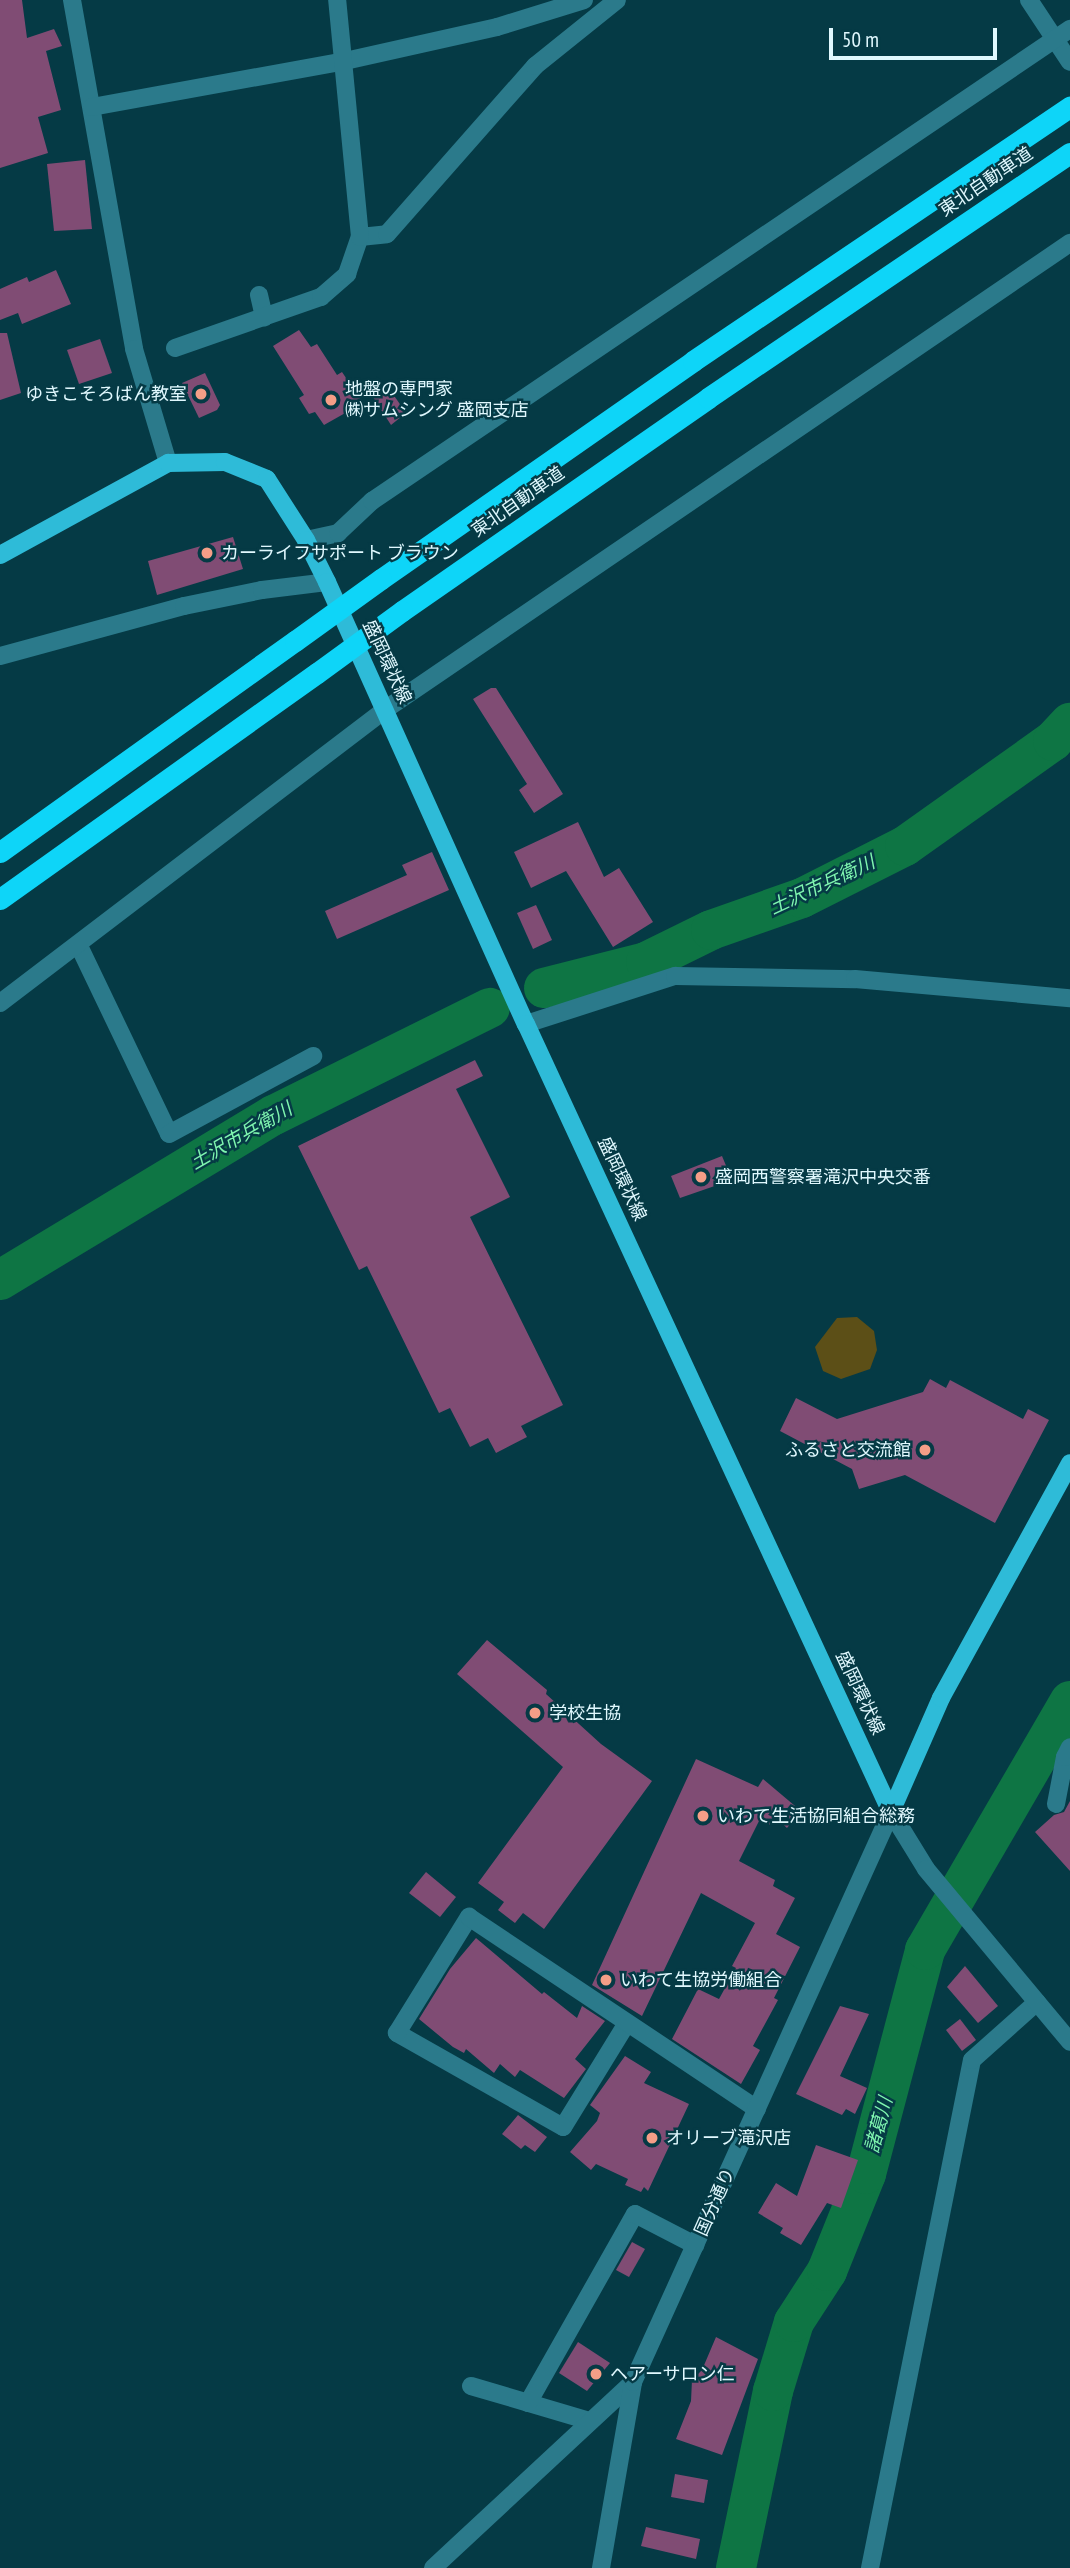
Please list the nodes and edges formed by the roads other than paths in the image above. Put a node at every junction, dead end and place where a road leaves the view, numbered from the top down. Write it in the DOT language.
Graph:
graph roads {
  1 [pos="72,0"];
  2 [pos="337,0"];
  3 [pos="584,0"];
  4 [pos="617,0"];
  5 [pos="1029,0"];
  6 [pos="1063,34"];
  7 [pos="345,61"];
  8 [pos="1070,62"];
  9 [pos="92,107"];
  10 [pos="1070,107"];
  11 [pos="1070,153"];
  12 [pos="360,237"];
  13 [pos="1070,243"];
  14 [pos="259,295"];
  15 [pos="264,317"];
  16 [pos="175,348"];
  17 [pos="168,463"];
  18 [pos="306,540"];
  19 [pos="0,555"];
  20 [pos="327,582"];
  21 [pos="0,656"];
  22 [pos="386,709"];
  23 [pos="0,852"];
  24 [pos="0,899"];
  25 [pos="79,946"];
  26 [pos="1070,998"];
  27 [pos="0,1003"];
  28 [pos="526,1024"];
  29 [pos="313,1056"];
  30 [pos="1070,1463"];
  31 [pos="1070,1747"];
  32 [pos="1056,1804"];
  33 [pos="891,1812"];
  34 [pos="1037,2002"];
  35 [pos="627,2023"];
  36 [pos="1070,2042"];
  37 [pos="757,2109"];
  38 [pos="695,2245"];
  39 [pos="633,2382"];
  40 [pos="471,2386"];
  41 [pos="528,2403"];
  42 [pos="590,2421"];
  43 [pos="433,2568"];
  44 [pos="601,2568"];
  45 [pos="870,2568"];
  1 -- 9 [label="street"];
  2 -- 7 [label="street"];
  3 -- 7 [label="street"];
  4 -- 12 [label="street"];
  5 -- 6 [label="street"];
  6 -- 8 [label="street"];
  6 -- 18 [label="street"];
  7 -- 9 [label="street"];
  7 -- 12 [label="street"];
  9 -- 17 [label="street"];
  10 -- 23 [label="highway, 東北自動車道, bridge"];
  11 -- 24 [label="highway, 東北自動車道, bridge"];
  12 -- 15 [label="street"];
  13 -- 22 [label="street"];
  14 -- 15 [label="street"];
  15 -- 16 [label="street"];
  17 -- 18 [label="main road, 盛岡環状線"];
  17 -- 19 [label="main road, 盛岡環状線"];
  18 -- 20 [label="main road, 盛岡環状線"];
  20 -- 21 [label="street"];
  20 -- 22 [label="main road, 盛岡環状線"];
  22 -- 25 [label="street"];
  22 -- 28 [label="main road, 盛岡環状線"];
  25 -- 27 [label="street"];
  25 -- 29 [label="street"];
  26 -- 28 [label="street"];
  28 -- 33 [label="main road, 盛岡環状線"];
  30 -- 33 [label="main road"];
  31 -- 32 [label="street"];
  33 -- 34 [label="street"];
  33 -- 37 [label="street, 国分通り"];
  34 -- 36 [label="street"];
  34 -- 45 [label="street"];
  35 -- 35 [label="street"];
  35 -- 37 [label="street"];
  37 -- 38 [label="street, 国分通り"];
  38 -- 39 [label="street, 国分通り"];
  38 -- 41 [label="street"];
  39 -- 42 [label="street"];
  39 -- 44 [label="street, 国分通り"];
  40 -- 41 [label="street"];
  41 -- 42 [label="street"];
  42 -- 43 [label="street"];
}
